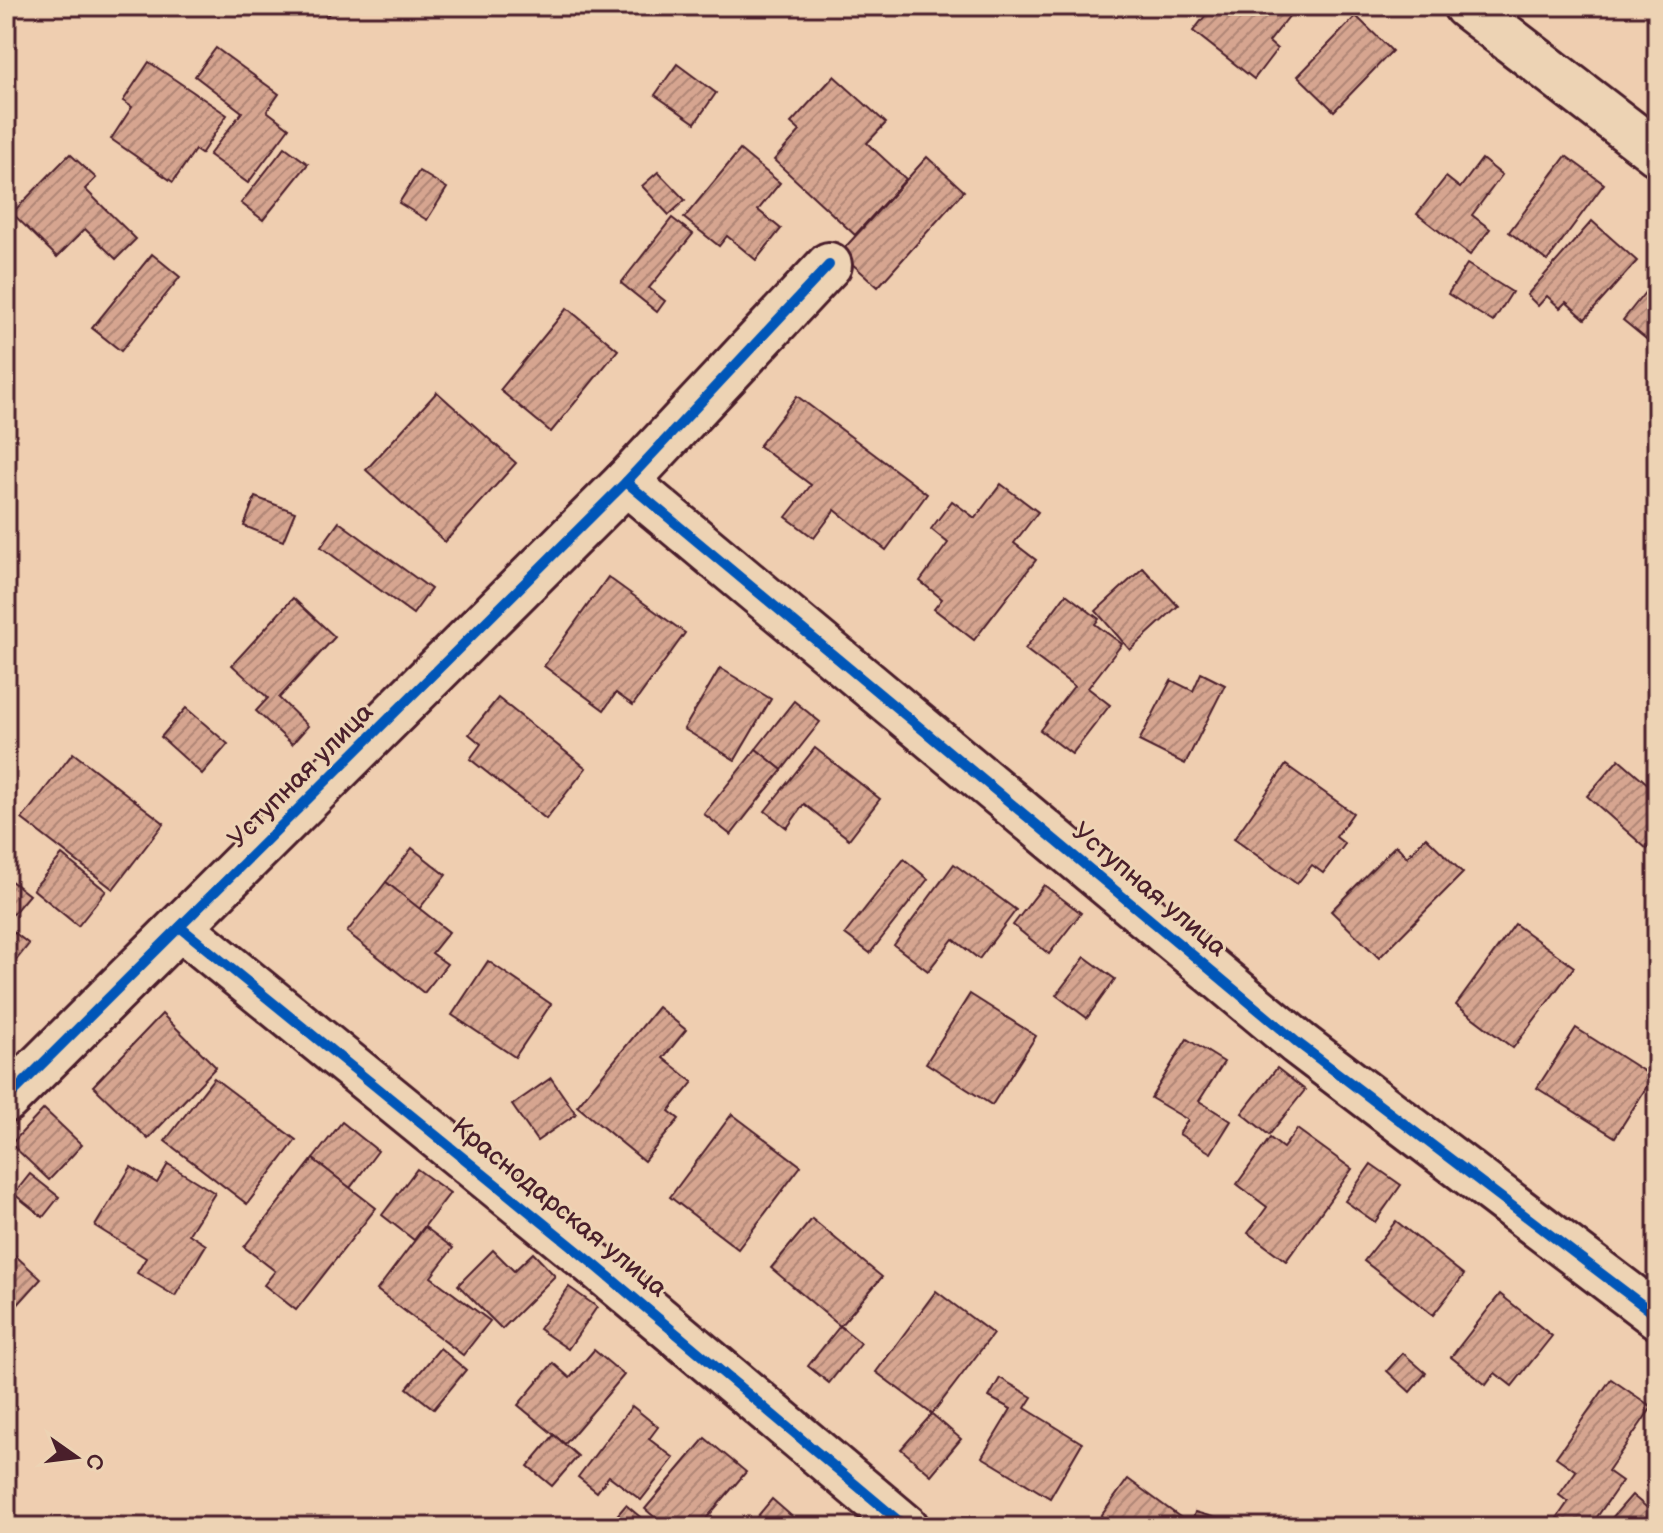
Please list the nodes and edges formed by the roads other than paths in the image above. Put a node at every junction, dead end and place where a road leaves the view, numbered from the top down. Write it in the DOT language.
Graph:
graph roads {
  1 [pos="1466,6"];
  2 [pos="1657,153"];
  3 [pos="829,265"];
  4 [pos="626,482"];
  5 [pos="180,927"];
  6 [pos="6,1100"];
  7 [pos="1657,1316"];
  8 [pos="906,1527"];
  1 -- 2 [label="street"];
  3 -- 4 [label="street, Уступная улица"];
  4 -- 5 [label="street, Уступная улица"];
  4 -- 7 [label="street, Уступная улица"];
  5 -- 6 [label="street, Уступная улица"];
  5 -- 8 [label="street, Краснодарская улица"];
}
